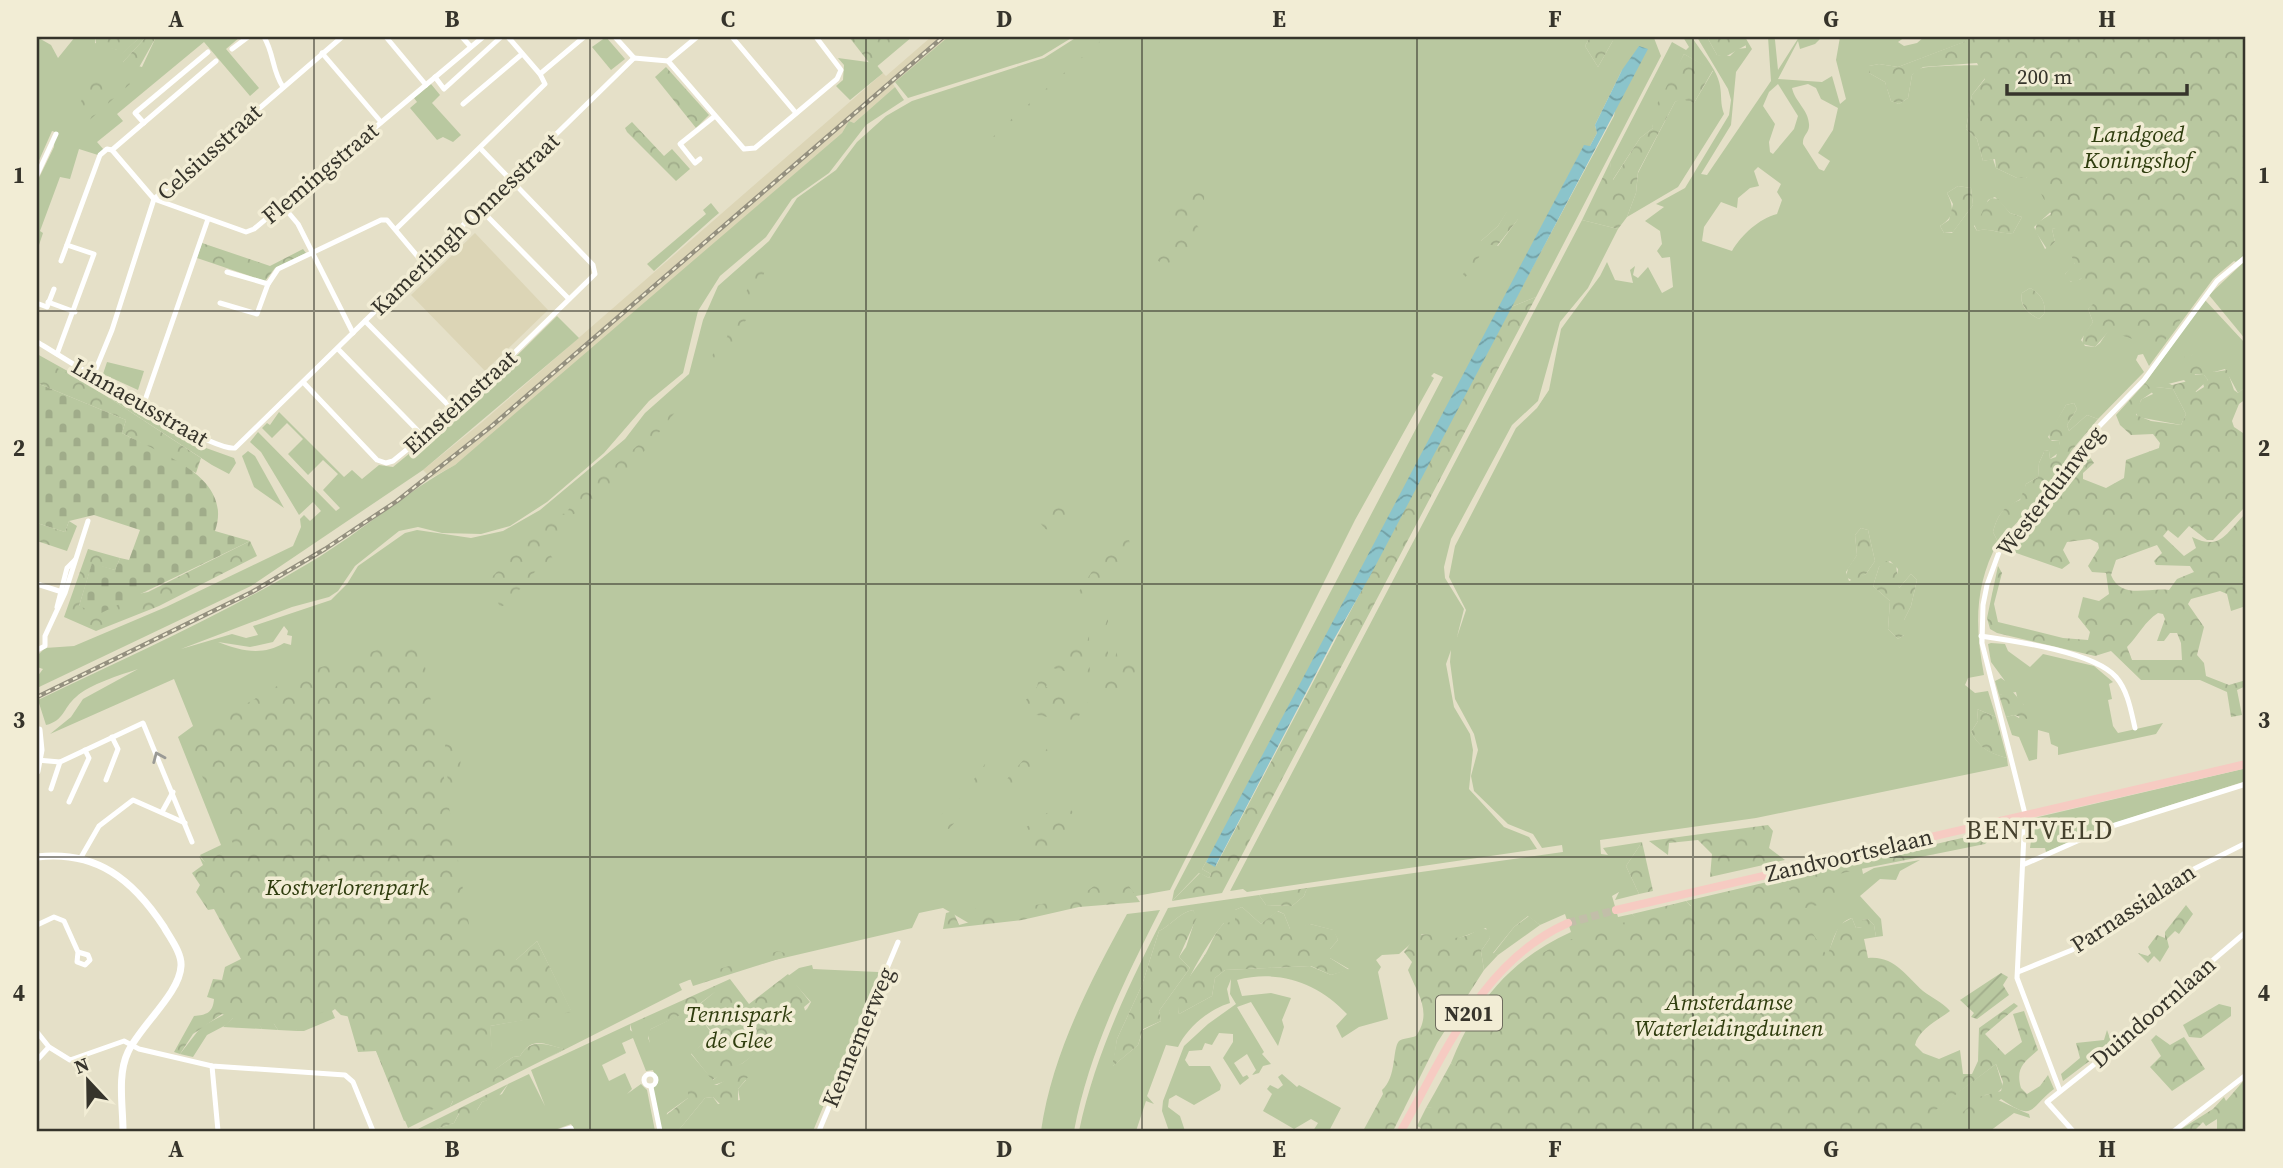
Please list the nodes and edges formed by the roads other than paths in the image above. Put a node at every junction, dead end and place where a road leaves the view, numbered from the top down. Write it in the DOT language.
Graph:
graph roads {
  1 [pos="247,37"];
  2 [pos="264,37"];
  3 [pos="341,37"];
  4 [pos="386,37"];
  5 [pos="462,37"];
  6 [pos="483,37"];
  7 [pos="501,37"];
  8 [pos="508,37"];
  9 [pos="584,37"];
  10 [pos="615,37"];
  11 [pos="696,37"];
  12 [pos="732,37"];
  13 [pos="816,37"];
  14 [pos="471,47"];
  15 [pos="232,49"];
  16 [pos="208,52"];
  17 [pos="322,53"];
  18 [pos="522,54"];
  19 [pos="634,58"];
  20 [pos="216,61"];
  21 [pos="668,61"];
  22 [pos="190,67"];
  23 [pos="540,74"];
  24 [pos="435,76"];
  25 [pos="198,77"];
  26 [pos="426,85"];
  27 [pos="283,87"];
  28 [pos="463,104"];
  29 [pos="796,113"];
  30 [pos="715,116"];
  31 [pos="144,122"];
  32 [pos="381,122"];
  33 [pos="56,134"];
  34 [pos="480,148"];
  35 [pos="112,150"];
  36 [pos="700,159"];
  37 [pos="37,175"];
  38 [pos="509,180"];
  39 [pos="154,199"];
  40 [pos="282,205"];
  41 [pos="480,209"];
  42 [pos="208,219"];
  43 [pos="396,229"];
  44 [pos="67,245"];
  45 [pos="313,254"];
  46 [pos="2246,257"];
  47 [pos="61,261"];
  48 [pos="424,264"];
  49 [pos="227,272"];
  50 [pos="268,284"];
  51 [pos="54,289"];
  52 [pos="569,299"];
  53 [pos="48,302"];
  54 [pos="220,303"];
  55 [pos="39,304"];
  56 [pos="75,312"];
  57 [pos="365,321"];
  58 [pos="353,333"];
  59 [pos="37,342"];
  60 [pos="338,349"];
  61 [pos="57,354"];
  62 [pos="93,376"];
  63 [pos="303,382"];
  64 [pos="143,406"];
  65 [pos="454,411"];
  66 [pos="424,437"];
  67 [pos="245,440"];
  68 [pos="88,521"];
  69 [pos="37,584"];
  70 [pos="62,592"];
  71 [pos="1981,636"];
  72 [pos="37,650"];
  73 [pos="2135,728"];
  74 [pos="39,730"];
  75 [pos="112,737"];
  76 [pos="85,750"];
  77 [pos="38,760"];
  78 [pos="60,762"];
  79 [pos="2246,764"];
  80 [pos="37,771"];
  81 [pos="106,780"];
  82 [pos="2246,784"];
  83 [pos="51,789"];
  84 [pos="173,792"];
  85 [pos="69,802"];
  86 [pos="162,813"];
  87 [pos="2025,814"];
  88 [pos="185,823"];
  89 [pos="192,842"];
  90 [pos="2246,842"];
  91 [pos="37,857"];
  92 [pos="80,859"];
  93 [pos="2025,864"];
  94 [pos="1616,910"];
  95 [pos="1568,923"];
  96 [pos="37,925"];
  97 [pos="2246,932"];
  98 [pos="898,942"];
  99 [pos="78,952"];
  100 [pos="2018,972"];
  101 [pos="37,1032"];
  102 [pos="132,1044"];
  103 [pos="49,1046"];
  104 [pos="37,1060"];
  105 [pos="212,1066"];
  106 [pos="2246,1074"];
  107 [pos="651,1087"];
  108 [pos="2060,1091"];
  109 [pos="2047,1102"];
  110 [pos="2040,1107"];
  111 [pos="123,1131"];
  112 [pos="218,1131"];
  113 [pos="373,1131"];
  114 [pos="561,1131"];
  115 [pos="572,1131"];
  116 [pos="660,1131"];
  117 [pos="819,1131"];
  118 [pos="1401,1131"];
  119 [pos="2073,1131"];
  120 [pos="2174,1131"];
  1 -- 15 [label="street"];
  2 -- 27 [label="street"];
  3 -- 17 [label="street, Celsiusstraat"];
  4 -- 26 [label="street"];
  5 -- 14 [label="street"];
  6 -- 14 [label="street, Flemingstraat"];
  7 -- 24 [label="street"];
  8 -- 18 [label="street"];
  9 -- 23 [label="street"];
  10 -- 19 [label="street"];
  11 -- 21 [label="street"];
  12 -- 29 [label="street"];
  13 -- 29 [label="street"];
  14 -- 24 [label="street, Flemingstraat"];
  16 -- 22 [label="street"];
  17 -- 27 [label="street, Celsiusstraat"];
  17 -- 32 [label="street"];
  18 -- 23 [label="street"];
  18 -- 28 [label="street"];
  19 -- 21 [label="street"];
  19 -- 38 [label="street, Kamerlingh Onnesstraat"];
  20 -- 25 [label="street"];
  21 -- 30 [label="street"];
  22 -- 25 [label="street"];
  22 -- 31 [label="street"];
  23 -- 34 [label="street"];
  24 -- 26 [label="street, Flemingstraat"];
  25 -- 31 [label="street"];
  26 -- 32 [label="street, Flemingstraat"];
  27 -- 39 [label="street, Celsiusstraat"];
  29 -- 30 [label="street"];
  30 -- 36 [label="street"];
  31 -- 35 [label="street"];
  32 -- 40 [label="street, Flemingstraat"];
  33 -- 37 [label="street"];
  34 -- 38 [label="street"];
  34 -- 43 [label="street"];
  35 -- 39 [label="street"];
  35 -- 44 [label="street"];
  38 -- 41 [label="street, Kamerlingh Onnesstraat"];
  38 -- 52 [label="street, Einsteinstraat"];
  39 -- 42 [label="street, Flemingstraat"];
  39 -- 62 [label="street, Celsiusstraat"];
  40 -- 42 [label="street, Flemingstraat"];
  40 -- 45 [label="street"];
  41 -- 48 [label="street, Kamerlingh Onnesstraat"];
  41 -- 52 [label="street"];
  42 -- 64 [label="street"];
  43 -- 45 [label="street"];
  43 -- 48 [label="street"];
  44 -- 47 [label="street"];
  44 -- 56 [label="street"];
  45 -- 50 [label="street"];
  45 -- 58 [label="street"];
  46 -- 71 [label="street, Westerduinweg"];
  48 -- 57 [label="street, Kamerlingh Onnesstraat"];
  49 -- 50 [label="street"];
  50 -- 54 [label="street"];
  51 -- 53 [label="street"];
  52 -- 65 [label="street, Einsteinstraat"];
  53 -- 55 [label="street"];
  53 -- 56 [label="street"];
  56 -- 61 [label="street"];
  57 -- 58 [label="street, Kamerlingh Onnesstraat"];
  57 -- 65 [label="street"];
  58 -- 60 [label="street, Kamerlingh Onnesstraat"];
  59 -- 61 [label="street, Linnaeusstraat"];
  60 -- 63 [label="street, Kamerlingh Onnesstraat"];
  60 -- 66 [label="street"];
  61 -- 62 [label="street, Linnaeusstraat"];
  62 -- 64 [label="street, Linnaeusstraat"];
  63 -- 66 [label="street, Einsteinstraat"];
  63 -- 67 [label="street, Kamerlingh Onnesstraat"];
  64 -- 67 [label="street, Linnaeusstraat"];
  65 -- 66 [label="street, Einsteinstraat"];
  68 -- 70 [label="street"];
  69 -- 70 [label="street"];
  70 -- 72 [label="street"];
  71 -- 73 [label="street"];
  71 -- 87 [label="street, Westerduinweg"];
  74 -- 77 [label="main road"];
  75 -- 76 [label="street"];
  75 -- 81 [label="street"];
  84 -- 75 [label="street, one-way"];
  76 -- 78 [label="street"];
  76 -- 85 [label="street"];
  77 -- 78 [label="street"];
  77 -- 80 [label="main road"];
  78 -- 83 [label="street"];
  79 -- 87 [label="main road, Zandvoortselaan"];
  82 -- 93 [label="street"];
  84 -- 86 [label="street"];
  84 -- 88 [label="street"];
  86 -- 88 [label="street"];
  86 -- 92 [label="street"];
  87 -- 93 [label="street, Westerduinweg"];
  87 -- 94 [label="main road, Zandvoortselaan"];
  88 -- 89 [label="street"];
  90 -- 100 [label="street, Parnassialaan"];
  91 -- 92 [label="main road"];
  92 -- 102 [label="main road"];
  93 -- 100 [label="street, Westerduinweg"];
  95 -- 118 [label="main road, N201"];
  96 -- 99 [label="street"];
  97 -- 108 [label="street, Duindoornlaan"];
  98 -- 117 [label="street, Kennemerweg"];
  100 -- 108 [label="street, Westerduinweg"];
  101 -- 103 [label="street"];
  102 -- 103 [label="street"];
  102 -- 105 [label="street"];
  102 -- 111 [label="main road"];
  103 -- 104 [label="street"];
  105 -- 112 [label="street"];
  105 -- 113 [label="street"];
  106 -- 120 [label="street"];
  107 -- 116 [label="street"];
  108 -- 109 [label="street, Duindoornlaan"];
  109 -- 110 [label="street, Duindoornlaan"];
  109 -- 119 [label="street"];
  114 -- 115 [label="street"];
}
